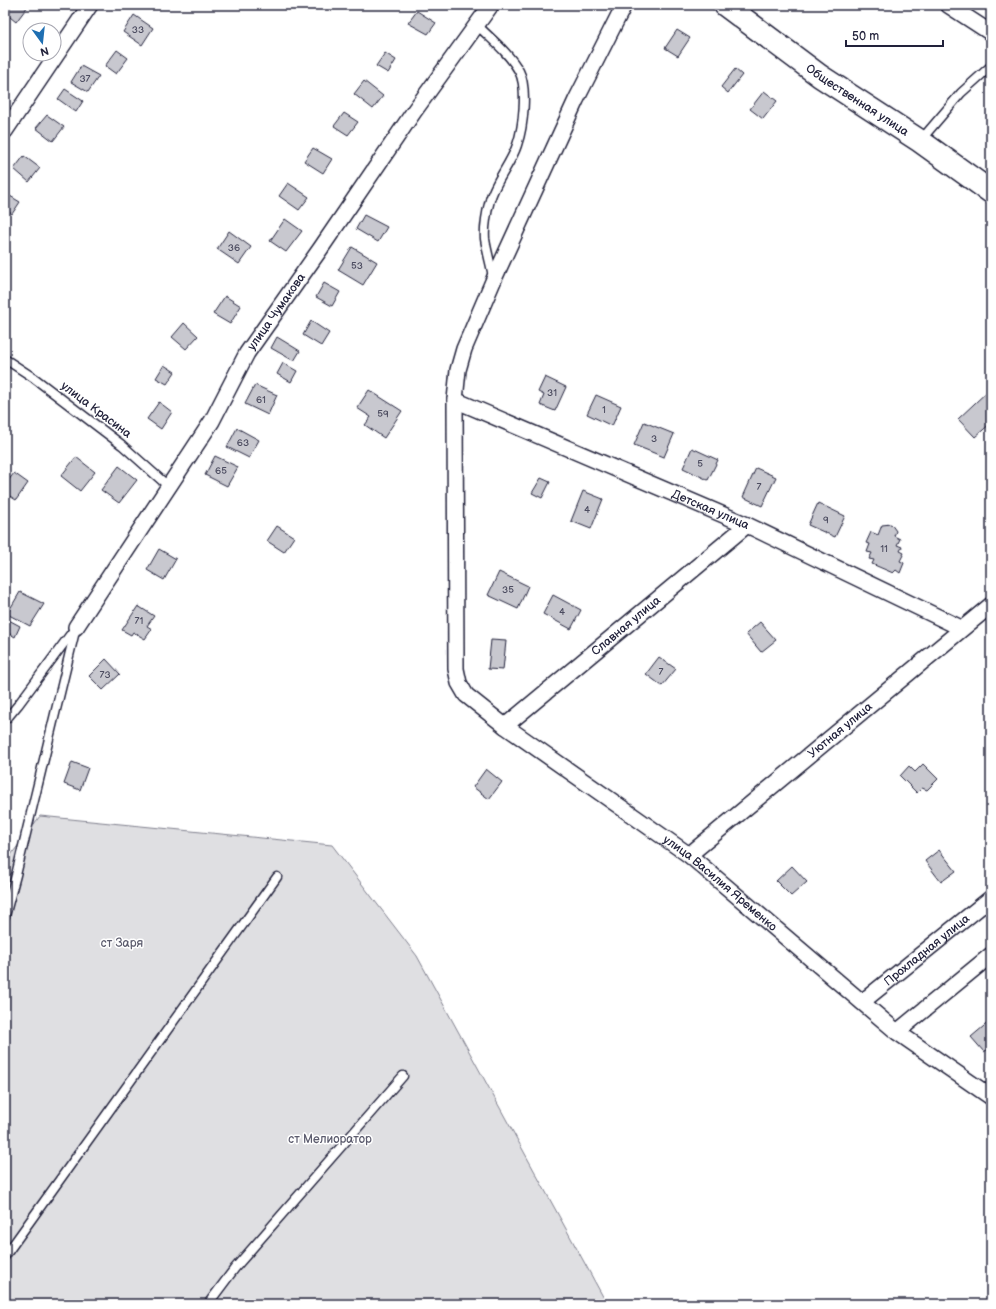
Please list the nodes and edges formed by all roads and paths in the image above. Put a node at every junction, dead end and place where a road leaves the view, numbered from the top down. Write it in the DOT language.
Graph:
graph roads {
  1 [pos="90,5"];
  2 [pos="490,5"];
  3 [pos="624,5"];
  4 [pos="725,5"];
  5 [pos="948,5"];
  6 [pos="476,24"];
  7 [pos="991,33"];
  8 [pos="991,66"];
  9 [pos="5,131"];
  10 [pos="920,141"];
  11 [pos="991,192"];
  12 [pos="494,279"];
  13 [pos="5,359"];
  14 [pos="455,400"];
  15 [pos="168,486"];
  16 [pos="746,525"];
  17 [pos="991,604"];
  18 [pos="76,627"];
  19 [pos="961,628"];
  20 [pos="5,718"];
  21 [pos="505,726"];
  22 [pos="689,855"];
  23 [pos="278,877"];
  24 [pos="991,898"];
  25 [pos="5,916"];
  26 [pos="991,955"];
  27 [pos="862,1002"];
  28 [pos="897,1032"];
  29 [pos="403,1076"];
  30 [pos="991,1097"];
  31 [pos="5,1256"];
  32 [pos="208,1304"];
  1 -- 9 [label="street"];
  2 -- 6 [label="street, улица Чумакова"];
  3 -- 12 [label="street, улица Василия Яременко"];
  4 -- 10 [label="main road, Общественная улица"];
  5 -- 7 [label="street"];
  6 -- 12 [label="lane"];
  6 -- 15 [label="street, улица Чумакова"];
  8 -- 10 [label="lane"];
  10 -- 11 [label="main road, Общественная улица"];
  12 -- 14 [label="street, улица Василия Яременко"];
  13 -- 15 [label="lane, улица Красина"];
  14 -- 16 [label="street, Детская улица"];
  14 -- 21 [label="street, улица Василия Яременко"];
  15 -- 18 [label="street, улица Чумакова"];
  16 -- 19 [label="street, Детская улица"];
  16 -- 21 [label="street, Славная улица"];
  17 -- 19 [label="street, Уютная улица"];
  18 -- 20 [label="lane"];
  18 -- 25 [label="lane"];
  19 -- 22 [label="street, Уютная улица"];
  21 -- 22 [label="street, улица Василия Яременко"];
  22 -- 27 [label="street, улица Василия Яременко"];
  23 -- 31 [label="lane"];
  24 -- 27 [label="street, Прохладная улица"];
  26 -- 28 [label="street"];
  27 -- 28 [label="street, улица Василия Яременко"];
  28 -- 30 [label="street, улица Василия Яременко"];
  29 -- 32 [label="lane"];
}
